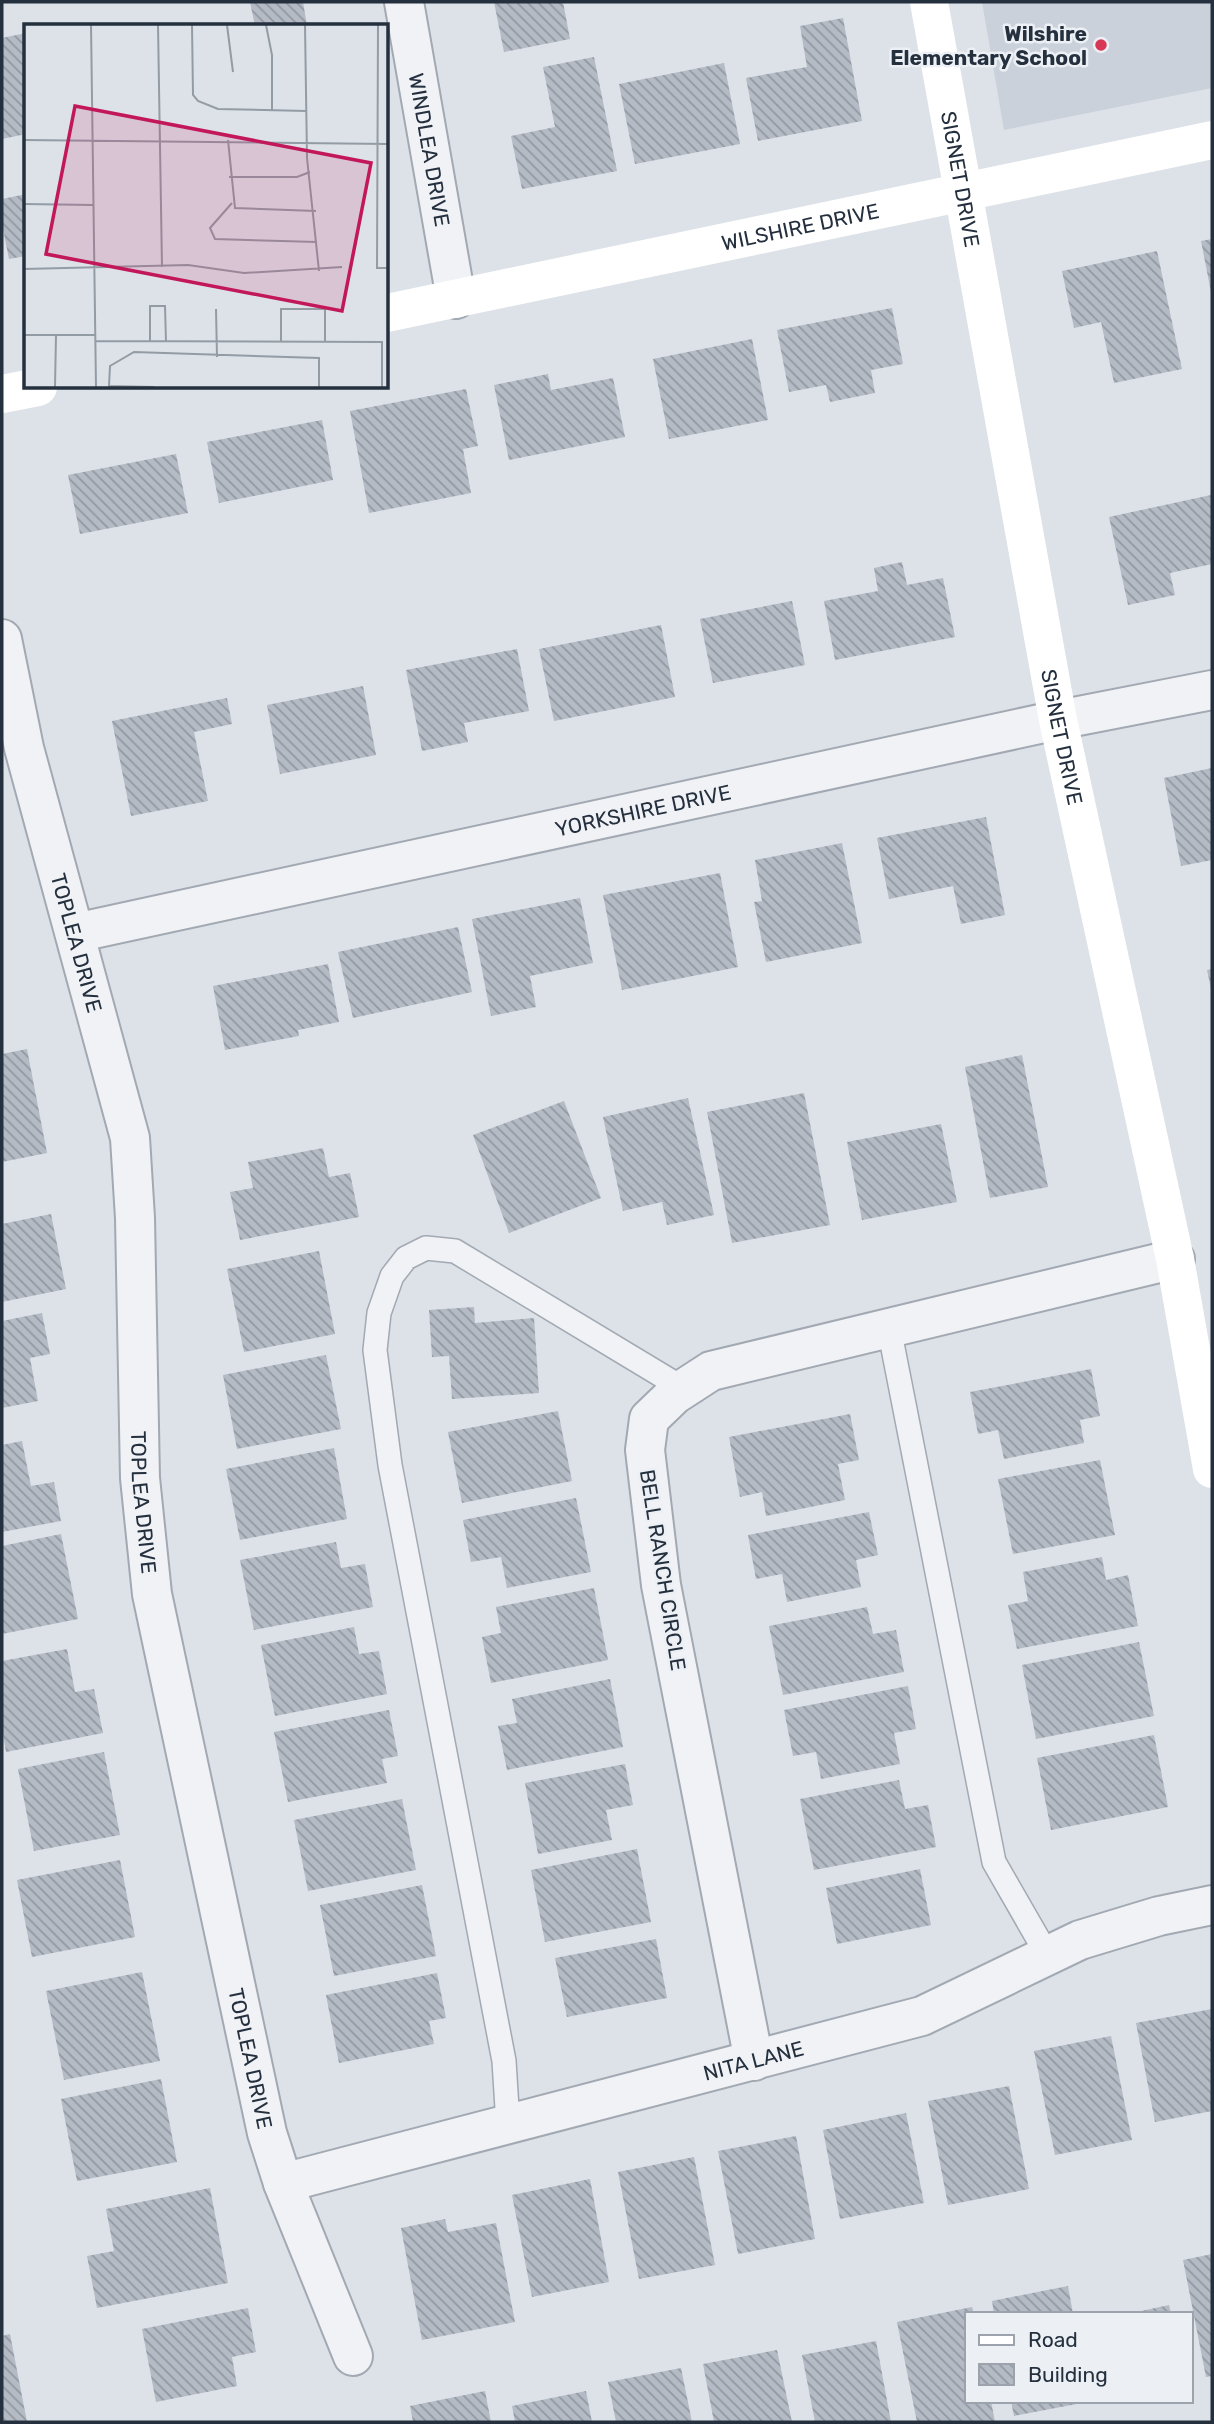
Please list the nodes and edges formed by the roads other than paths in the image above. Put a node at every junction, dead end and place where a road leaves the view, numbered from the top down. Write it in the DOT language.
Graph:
graph roads {
  1 [pos="404,2"];
  2 [pos="929,2"];
  3 [pos="1212,140"];
  4 [pos="962,192"];
  5 [pos="456,299"];
  6 [pos="388,313"];
  7 [pos="33,388"];
  8 [pos="2,394"];
  9 [pos="2,639"];
  10 [pos="1212,690"];
  11 [pos="1058,720"];
  12 [pos="75,933"];
  13 [pos="1175,1259"];
  14 [pos="889,1328"];
  15 [pos="684,1389"];
  16 [pos="1212,1469"];
  17 [pos="1212,1905"];
  18 [pos="1048,1956"];
  19 [pos="754,2061"];
  20 [pos="508,2124"];
  21 [pos="283,2183"];
  22 [pos="353,2356"];
  1 -- 5 [label="street, WINDLEA DRIVE"];
  2 -- 4 [label="street, SIGNET DRIVE"];
  3 -- 4 [label="street, WILSHIRE DRIVE"];
  4 -- 5 [label="street, WILSHIRE DRIVE"];
  4 -- 11 [label="street, SIGNET DRIVE"];
  5 -- 6 [label="street, WILSHIRE DRIVE"];
  7 -- 8 [label="street"];
  9 -- 12 [label="street, TOPLEA DRIVE"];
  10 -- 11 [label="street, YORKSHIRE DRIVE"];
  11 -- 12 [label="street, YORKSHIRE DRIVE"];
  11 -- 13 [label="street, SIGNET DRIVE"];
  12 -- 21 [label="street, TOPLEA DRIVE"];
  13 -- 14 [label="street, BELL RANCH CIRCLE"];
  13 -- 16 [label="street, SIGNET DRIVE"];
  14 -- 15 [label="street, BELL RANCH CIRCLE"];
  14 -- 18 [label="lane"];
  15 -- 19 [label="street, BELL RANCH CIRCLE"];
  15 -- 20 [label="lane"];
  17 -- 18 [label="street, NITA LANE"];
  18 -- 19 [label="street, NITA LANE"];
  19 -- 20 [label="street, NITA LANE"];
  20 -- 21 [label="street, NITA LANE"];
  21 -- 22 [label="street, TOPLEA DRIVE"];
}
